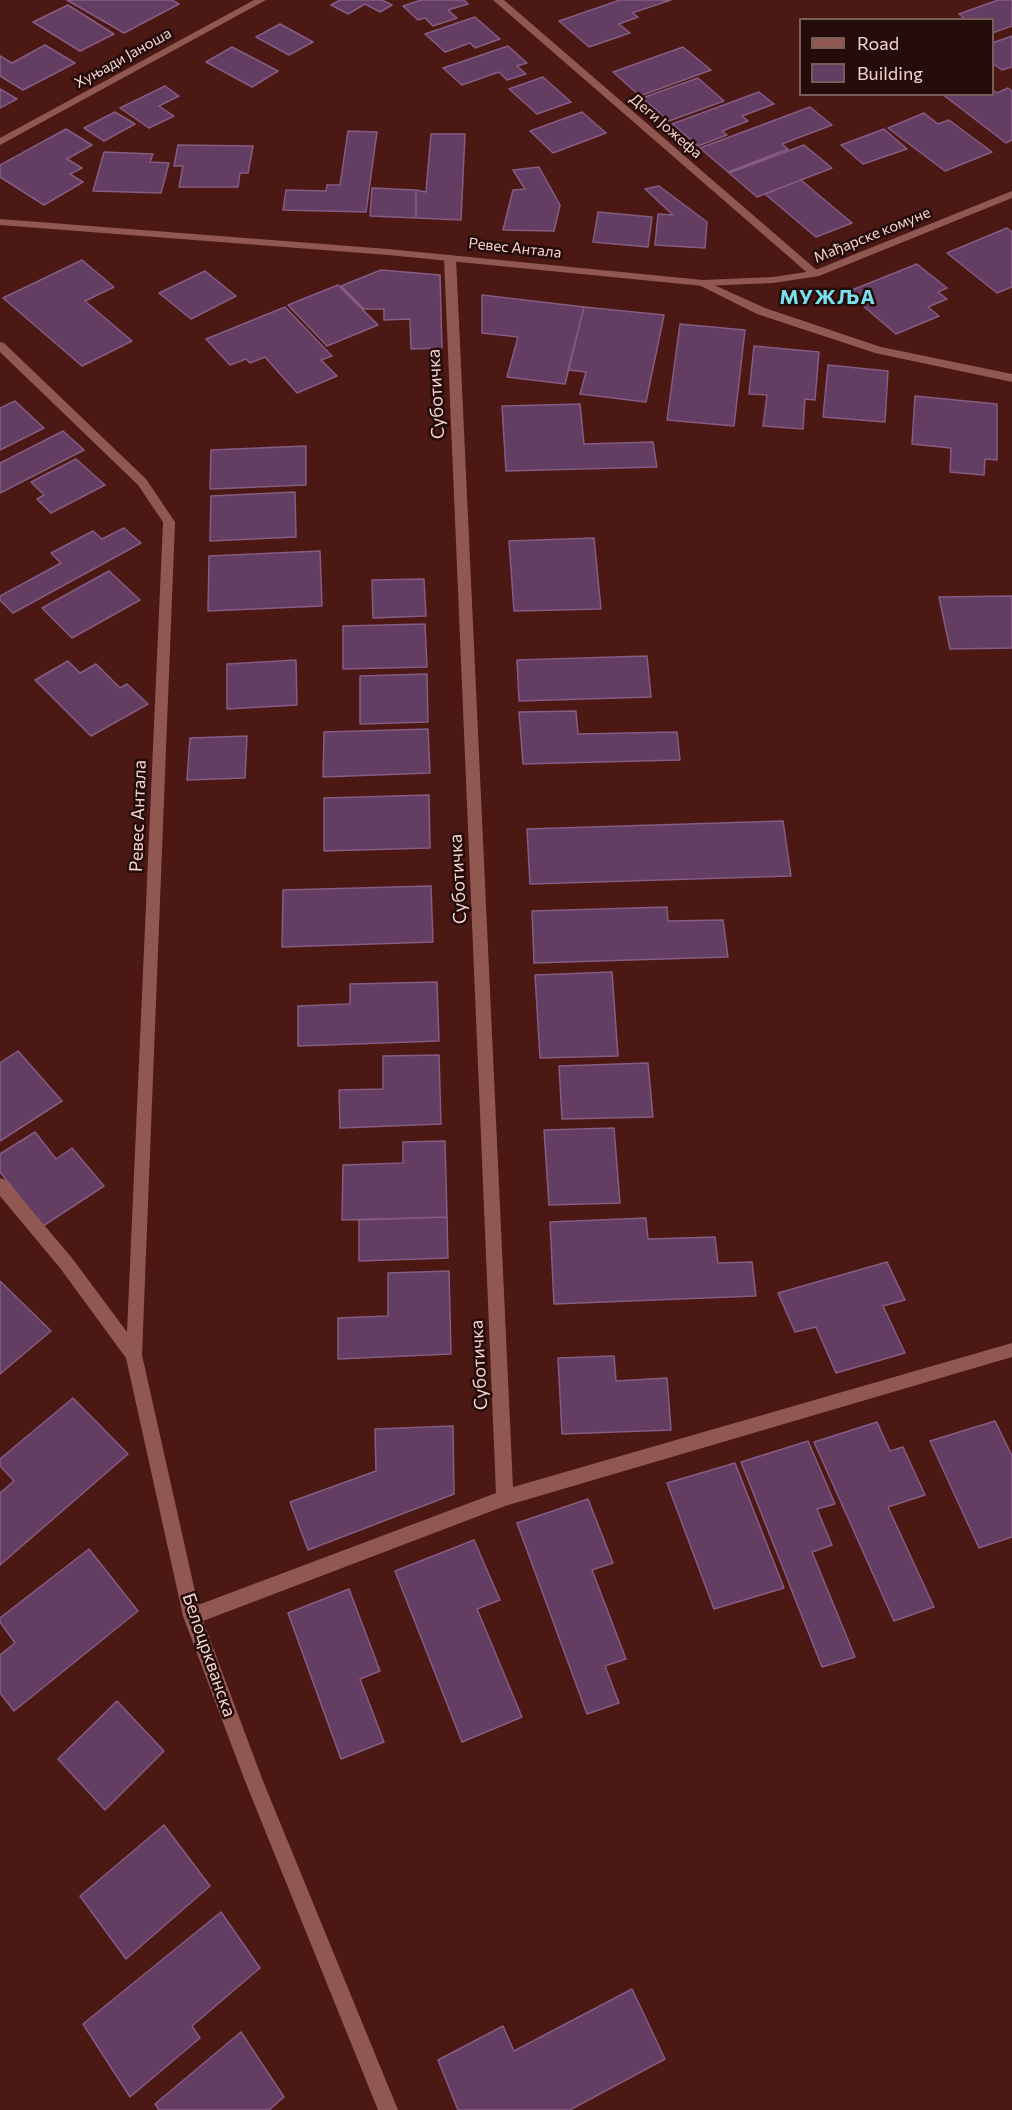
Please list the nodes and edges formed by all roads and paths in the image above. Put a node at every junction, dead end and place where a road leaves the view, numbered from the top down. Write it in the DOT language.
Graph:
graph roads {
  1 [pos="261,0"];
  2 [pos="498,0"];
  3 [pos="0,142"];
  4 [pos="1012,194"];
  5 [pos="0,222"];
  6 [pos="450,258"];
  7 [pos="815,274"];
  8 [pos="703,283"];
  9 [pos="0,346"];
  10 [pos="1012,378"];
  11 [pos="0,1185"];
  12 [pos="1012,1350"];
  13 [pos="134,1355"];
  14 [pos="505,1498"];
  15 [pos="192,1616"];
  16 [pos="388,2110"];
  1 -- 3 [label="street, Хуњади Јаноша"];
  2 -- 7 [label="street, Деги Јожефа"];
  4 -- 7 [label="street, Мађарске комуне"];
  5 -- 6 [label="street, Ревес Антала"];
  6 -- 8 [label="street, Ревес Антала"];
  6 -- 14 [label="street, Суботичка"];
  7 -- 8 [label="street, Мађарске комуне"];
  8 -- 10 [label="street, Ревес Антала"];
  9 -- 13 [label="street, Ревес Антала"];
  11 -- 13 [label="street, Белоцркванска"];
  12 -- 14 [label="street"];
  13 -- 15 [label="street, Белоцркванска"];
  14 -- 15 [label="street"];
  15 -- 16 [label="street, Белоцркванска"];
}
